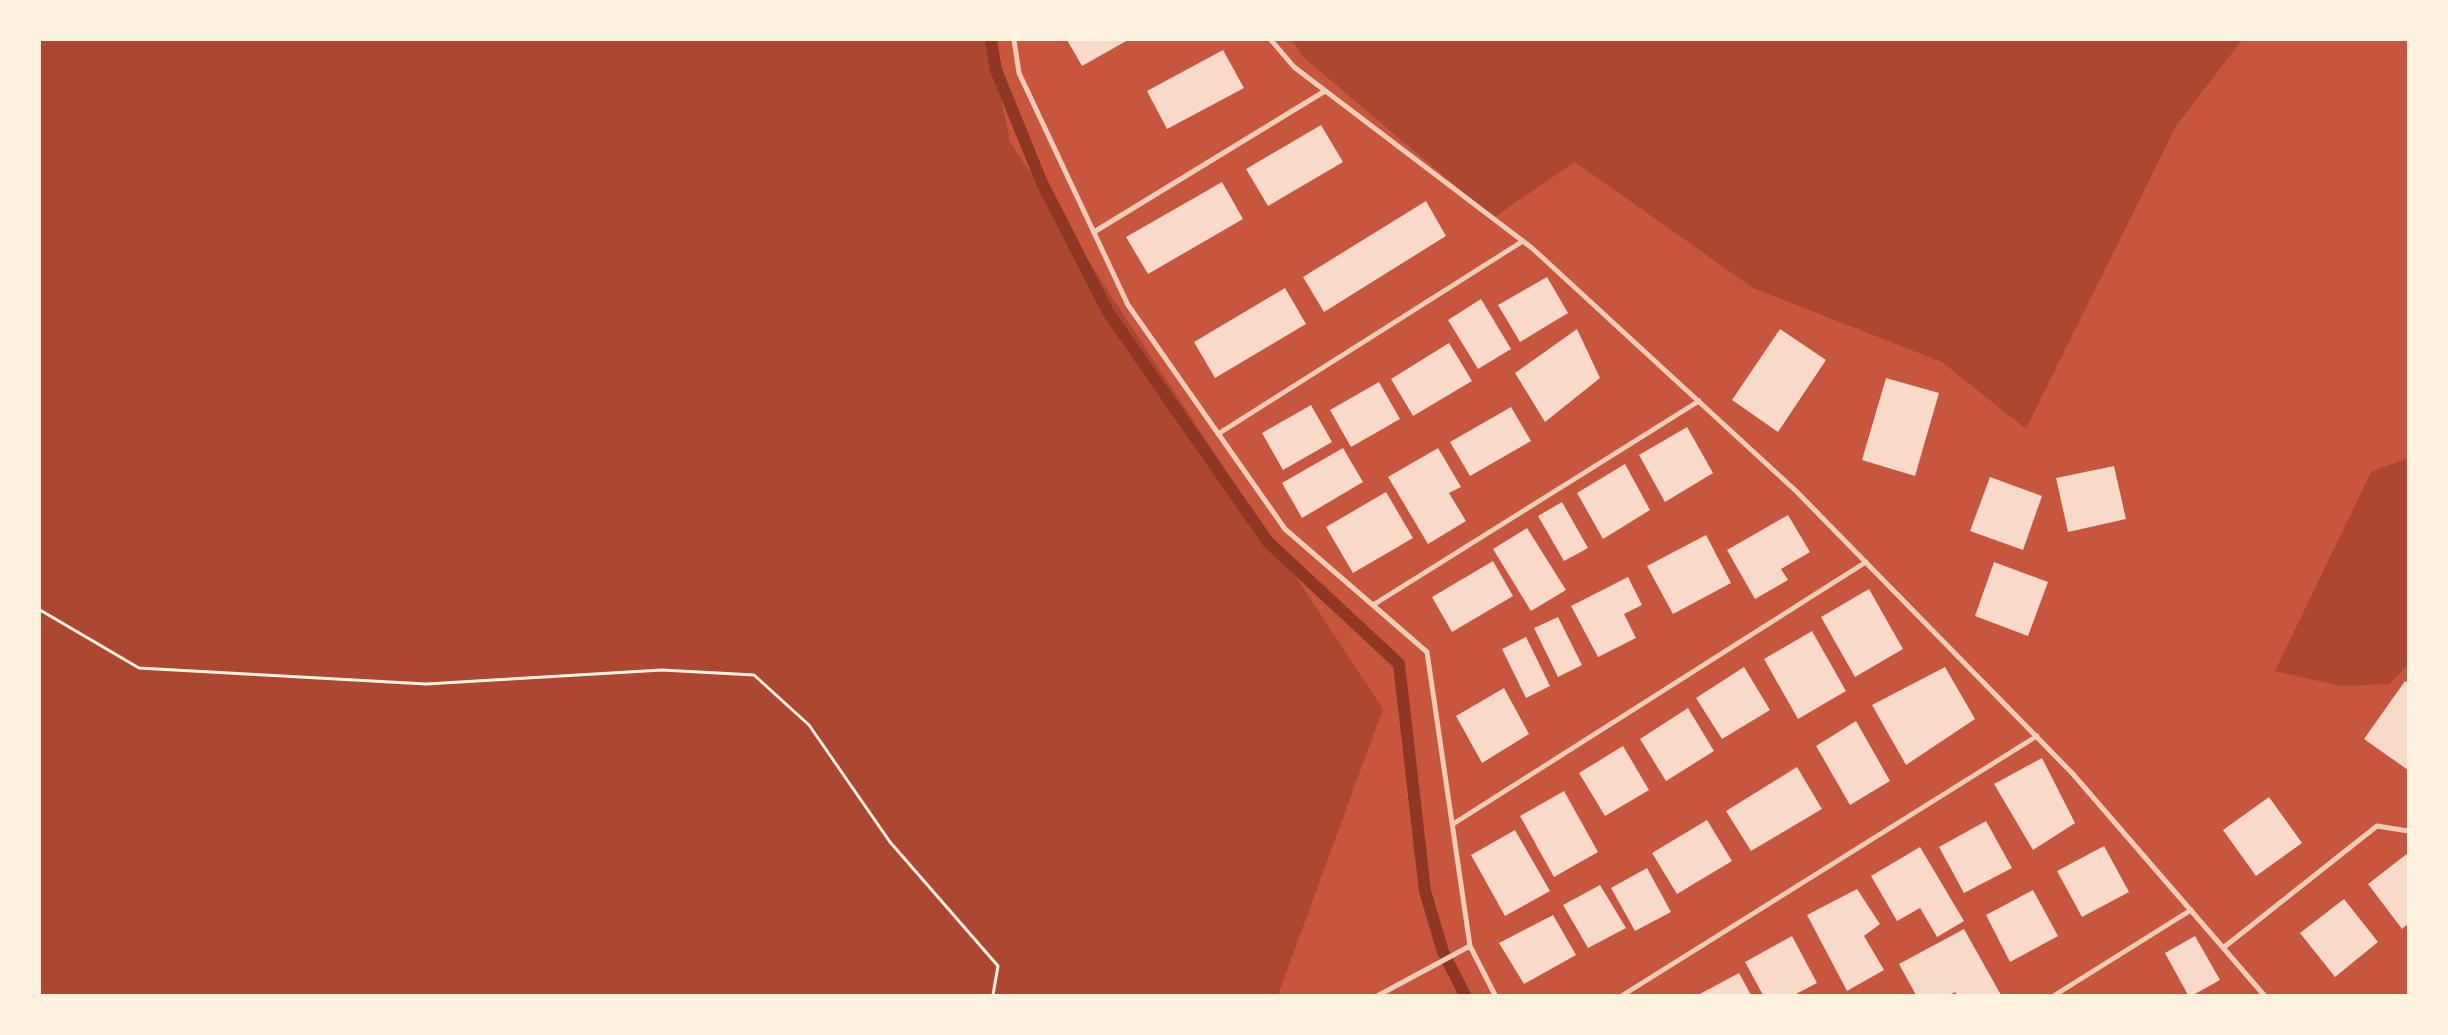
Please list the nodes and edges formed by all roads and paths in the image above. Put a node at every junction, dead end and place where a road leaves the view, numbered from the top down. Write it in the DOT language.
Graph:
graph roads {
  1 [pos="1014,40"];
  2 [pos="1270,40"];
  3 [pos="1325,90"];
  4 [pos="1094,232"];
  5 [pos="1523,241"];
  6 [pos="1699,401"];
  7 [pos="1218,434"];
  8 [pos="1866,562"];
  9 [pos="1373,605"];
  10 [pos="40,610"];
  11 [pos="2037,736"];
  12 [pos="1453,824"];
  13 [pos="2408,831"];
  14 [pos="2191,910"];
  15 [pos="1470,946"];
  16 [pos="2224,948"];
  17 [pos="993,995"];
  18 [pos="1379,995"];
  19 [pos="1495,995"];
  20 [pos="1623,995"];
  21 [pos="2054,995"];
  22 [pos="2264,995"];
  1 -- 4 [label="street"];
  2 -- 3 [label="street"];
  3 -- 4 [label="street"];
  3 -- 5 [label="street"];
  4 -- 7 [label="street"];
  5 -- 6 [label="street"];
  5 -- 7 [label="street"];
  6 -- 8 [label="street"];
  6 -- 9 [label="street"];
  7 -- 9 [label="street"];
  8 -- 11 [label="street"];
  8 -- 12 [label="street"];
  9 -- 12 [label="street"];
  10 -- 17 [label="path"];
  11 -- 14 [label="street"];
  11 -- 20 [label="street"];
  12 -- 15 [label="street"];
  13 -- 16 [label="street"];
  14 -- 16 [label="street"];
  14 -- 21 [label="street"];
  15 -- 18 [label="street"];
  15 -- 19 [label="street"];
  16 -- 22 [label="street"];
}
